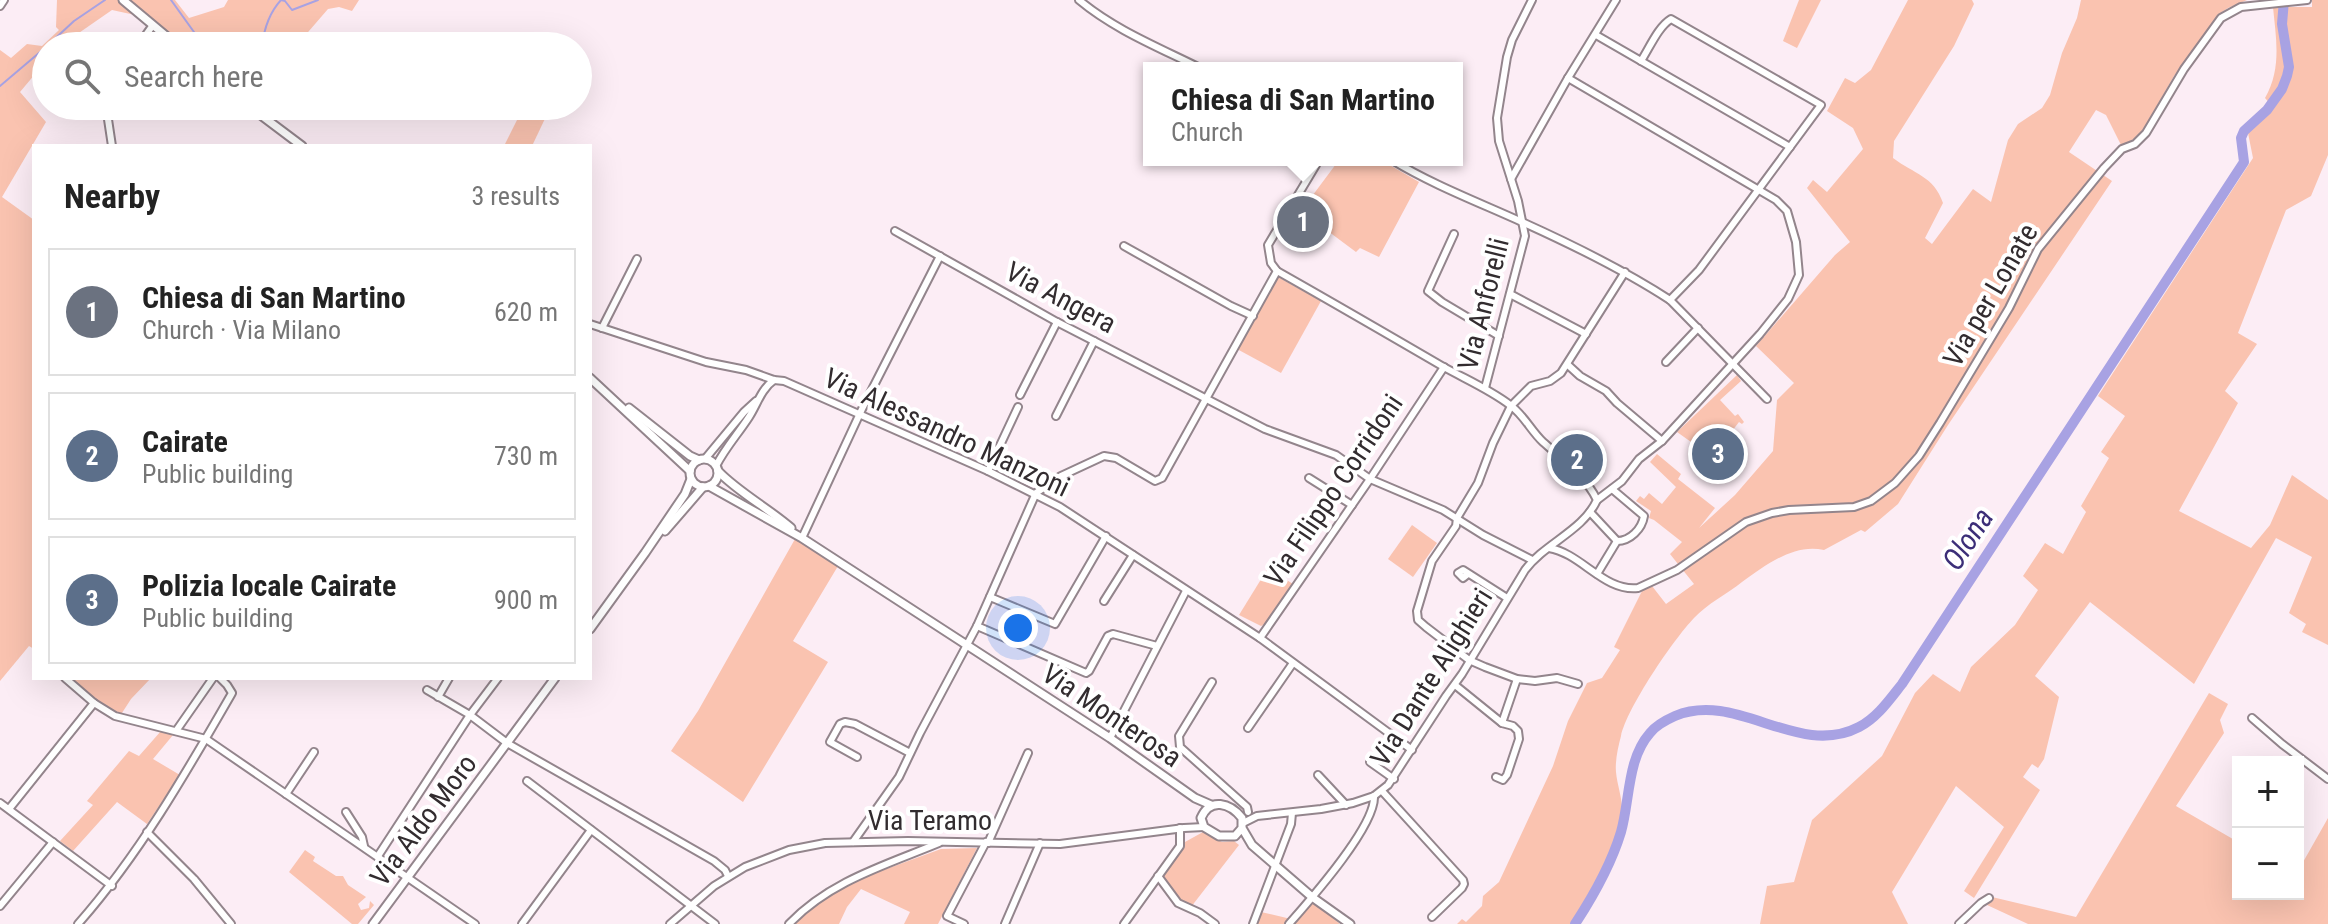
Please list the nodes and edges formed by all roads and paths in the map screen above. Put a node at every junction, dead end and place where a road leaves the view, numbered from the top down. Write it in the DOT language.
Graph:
graph roads {
  1 [pos="4,0"];
  2 [pos="1079,0"];
  3 [pos="1532,0"];
  4 [pos="1616,0"];
  5 [pos="2302,0"];
  6 [pos="124,1"];
  7 [pos="0,6"];
  8 [pos="153,25"];
  9 [pos="148,32"];
  10 [pos="161,32"];
  11 [pos="1596,35"];
  12 [pos="1641,61"];
  13 [pos="1188,62"];
  14 [pos="1568,78"];
  15 [pos="108,120"];
  16 [pos="268,120"];
  17 [pos="112,144"];
  18 [pos="299,144"];
  19 [pos="1790,147"];
  20 [pos="1315,166"];
  21 [pos="1402,166"];
  22 [pos="1511,179"];
  23 [pos="1758,189"];
  24 [pos="1523,222"];
  25 [pos="895,231"];
  26 [pos="1454,234"];
  27 [pos="1124,246"];
  28 [pos="940,256"];
  29 [pos="637,259"];
  30 [pos="1277,271"];
  31 [pos="1625,272"];
  32 [pos="1510,294"];
  33 [pos="1670,300"];
  34 [pos="1253,316"];
  35 [pos="1057,322"];
  36 [pos="592,325"];
  37 [pos="602,328"];
  38 [pos="1698,328"];
  39 [pos="1586,334"];
  40 [pos="1499,336"];
  41 [pos="1094,341"];
  42 [pos="1666,362"];
  43 [pos="1733,362"];
  44 [pos="1568,365"];
  45 [pos="1444,367"];
  46 [pos="592,380"];
  47 [pos="774,380"];
  48 [pos="601,388"];
  49 [pos="1485,388"];
  50 [pos="1020,395"];
  51 [pos="1208,398"];
  52 [pos="759,399"];
  53 [pos="1767,399"];
  54 [pos="1511,406"];
  55 [pos="1018,407"];
  56 [pos="861,416"];
  57 [pos="1056,416"];
  58 [pos="1662,441"];
  59 [pos="702,459"];
  60 [pos="717,468"];
  61 [pos="988,471"];
  62 [pos="691,475"];
  63 [pos="1309,478"];
  64 [pos="1370,479"];
  65 [pos="706,486"];
  66 [pos="1612,489"];
  67 [pos="1036,493"];
  68 [pos="1597,500"];
  69 [pos="1352,505"];
  70 [pos="1590,512"];
  71 [pos="1457,518"];
  72 [pos="1106,536"];
  73 [pos="802,538"];
  74 [pos="1561,538"];
  75 [pos="1617,541"];
  76 [pos="1549,548"];
  77 [pos="1563,552"];
  78 [pos="645,553"];
  79 [pos="1133,555"];
  80 [pos="1532,560"];
  81 [pos="1468,574"];
  82 [pos="1597,574"];
  83 [pos="1186,591"];
  84 [pos="990,597"];
  85 [pos="1507,598"];
  86 [pos="1104,601"];
  87 [pos="592,626"];
  88 [pos="977,626"];
  89 [pos="1260,638"];
  90 [pos="965,645"];
  91 [pos="1157,646"];
  92 [pos="1469,660"];
  93 [pos="1293,663"];
  94 [pos="1517,679"];
  95 [pos="67,680"];
  96 [pos="212,680"];
  97 [pos="222,680"];
  98 [pos="448,680"];
  99 [pos="496,680"];
  100 [pos="554,680"];
  101 [pos="1212,682"];
  102 [pos="1578,684"];
  103 [pos="1455,685"];
  104 [pos="427,690"];
  105 [pos="438,697"];
  106 [pos="94,703"];
  107 [pos="470,715"];
  108 [pos="2252,718"];
  109 [pos="1502,723"];
  110 [pos="1248,728"];
  111 [pos="176,731"];
  112 [pos="1110,738"];
  113 [pos="206,739"];
  114 [pos="507,743"];
  115 [pos="1412,750"];
  116 [pos="314,752"];
  117 [pos="910,753"];
  118 [pos="1028,753"];
  119 [pos="857,757"];
  120 [pos="1370,762"];
  121 [pos="1318,775"];
  122 [pos="1496,777"];
  123 [pos="1394,779"];
  124 [pos="2328,779"];
  125 [pos="527,781"];
  126 [pos="1382,791"];
  127 [pos="286,794"];
  128 [pos="1374,796"];
  129 [pos="0,803"];
  130 [pos="1346,805"];
  131 [pos="9,809"];
  132 [pos="346,812"];
  133 [pos="1244,813"];
  134 [pos="1292,813"];
  135 [pos="1205,815"];
  136 [pos="1272,815"];
  137 [pos="1242,826"];
  138 [pos="1182,828"];
  139 [pos="591,830"];
  140 [pos="147,832"];
  141 [pos="1235,836"];
  142 [pos="53,842"];
  143 [pos="853,842"];
  144 [pos="943,842"];
  145 [pos="987,842"];
  146 [pos="1040,843"];
  147 [pos="364,846"];
  148 [pos="378,856"];
  149 [pos="1273,864"];
  150 [pos="728,876"];
  151 [pos="1158,876"];
  152 [pos="408,877"];
  153 [pos="112,886"];
  154 [pos="1312,897"];
  155 [pos="1989,898"];
  156 [pos="690,905"];
  157 [pos="0,906"];
  158 [pos="1432,917"];
  159 [pos="78,924"];
  160 [pos="231,924"];
  161 [pos="373,924"];
  162 [pos="475,924"];
  163 [pos="522,924"];
  164 [pos="670,924"];
  165 [pos="715,924"];
  166 [pos="789,924"];
  167 [pos="964,924"];
  168 [pos="1005,924"];
  169 [pos="1124,924"];
  170 [pos="1215,924"];
  171 [pos="1253,924"];
  172 [pos="1289,924"];
  173 [pos="1350,924"];
  174 [pos="1959,924"];
  1 -- 7 [label="street"];
  2 -- 13 [label="street"];
  3 -- 22 [label="street, Via Anforelli"];
  4 -- 11 [label="street"];
  5 -- 82 [label="street, Via per Lonate"];
  6 -- 8 [label="main road"];
  8 -- 9 [label="street"];
  8 -- 10 [label="main road"];
  11 -- 12 [label="street"];
  11 -- 14 [label="street"];
  12 -- 19 [label="street"];
  12 -- 19 [label="street"];
  14 -- 22 [label="street"];
  14 -- 23 [label="street"];
  15 -- 17 [label="street"];
  16 -- 18 [label="main road"];
  19 -- 23 [label="street"];
  20 -- 30 [label="street"];
  21 -- 24 [label="street"];
  22 -- 24 [label="street, Via Anforelli"];
  23 -- 33 [label="street"];
  23 -- 43 [label="street"];
  24 -- 31 [label="street"];
  24 -- 32 [label="street, Via Anforelli"];
  25 -- 28 [label="street, Via Angera"];
  26 -- 40 [label="street"];
  27 -- 34 [label="street"];
  28 -- 35 [label="street, Via Angera"];
  28 -- 56 [label="street"];
  29 -- 37 [label="street"];
  30 -- 34 [label="street"];
  30 -- 45 [label="street"];
  31 -- 33 [label="street"];
  31 -- 39 [label="street"];
  32 -- 39 [label="street"];
  32 -- 40 [label="street, Via Anforelli"];
  33 -- 38 [label="street"];
  34 -- 51 [label="street"];
  35 -- 41 [label="street, Via Angera"];
  35 -- 50 [label="street"];
  36 -- 37 [label="street, Via Alessandro Manzoni"];
  37 -- 47 [label="street, Via Alessandro Manzoni"];
  38 -- 42 [label="street"];
  38 -- 43 [label="street"];
  39 -- 44 [label="street"];
  40 -- 49 [label="street, Via Anforelli"];
  41 -- 51 [label="street, Via Angera"];
  41 -- 57 [label="street"];
  43 -- 53 [label="street"];
  43 -- 58 [label="street"];
  44 -- 54 [label="street"];
  44 -- 58 [label="street"];
  45 -- 49 [label="street"];
  45 -- 64 [label="street, Via Filippo Corridoni"];
  46 -- 48 [label="main road"];
  47 -- 52 [label="street"];
  47 -- 56 [label="street, Via Alessandro Manzoni"];
  48 -- 59 [label="main road"];
  48 -- 62 [label="main road"];
  49 -- 54 [label="street"];
  51 -- 64 [label="street, Via Angera"];
  51 -- 67 [label="street"];
  52 -- 59 [label="street"];
  52 -- 60 [label="street"];
  54 -- 68 [label="street"];
  54 -- 71 [label="street"];
  55 -- 61 [label="street"];
  56 -- 61 [label="street, Via Alessandro Manzoni"];
  56 -- 73 [label="street"];
  58 -- 66 [label="street"];
  59 -- 60 [label="main road"];
  59 -- 62 [label="main road"];
  60 -- 65 [label="main road"];
  60 -- 73 [label="main road, Via Monterosa"];
  61 -- 67 [label="street, Via Alessandro Manzoni"];
  62 -- 65 [label="main road"];
  62 -- 78 [label="main road"];
  63 -- 69 [label="street"];
  64 -- 69 [label="street, Via Filippo Corridoni"];
  64 -- 71 [label="street, Via Angera"];
  65 -- 73 [label="main road, Via Monterosa"];
  65 -- 78 [label="main road"];
  66 -- 68 [label="street"];
  66 -- 75 [label="street"];
  67 -- 72 [label="street, Via Alessandro Manzoni"];
  67 -- 84 [label="street"];
  68 -- 70 [label="street, Via Dante Alighieri"];
  69 -- 89 [label="street, Via Filippo Corridoni"];
  70 -- 74 [label="street, Via Dante Alighieri"];
  70 -- 75 [label="street"];
  71 -- 80 [label="street, Via Angera"];
  71 -- 92 [label="street"];
  72 -- 79 [label="street, Via Alessandro Manzoni"];
  72 -- 84 [label="street"];
  73 -- 90 [label="main road, Via Monterosa"];
  74 -- 76 [label="street, Via Dante Alighieri"];
  74 -- 77 [label="street"];
  75 -- 82 [label="street"];
  76 -- 77 [label="street"];
  76 -- 80 [label="street, Via Dante Alighieri"];
  77 -- 82 [label="street"];
  78 -- 87 [label="main road"];
  79 -- 83 [label="street, Via Alessandro Manzoni"];
  79 -- 86 [label="street"];
  80 -- 85 [label="street, Via Dante Alighieri"];
  81 -- 85 [label="street"];
  83 -- 89 [label="street, Via Alessandro Manzoni"];
  83 -- 91 [label="street"];
  84 -- 88 [label="street"];
  85 -- 92 [label="street, Via Dante Alighieri"];
  88 -- 90 [label="street"];
  88 -- 91 [label="street"];
  89 -- 93 [label="street, Via Alessandro Manzoni"];
  90 -- 112 [label="main road, Via Monterosa"];
  90 -- 117 [label="street"];
  91 -- 112 [label="street"];
  92 -- 94 [label="street"];
  92 -- 103 [label="street, Via Dante Alighieri"];
  93 -- 110 [label="street"];
  93 -- 115 [label="street, Via Alessandro Manzoni"];
  94 -- 102 [label="street"];
  94 -- 109 [label="street"];
  95 -- 106 [label="street"];
  96 -- 111 [label="street"];
  97 -- 113 [label="street"];
  98 -- 105 [label="street"];
  99 -- 107 [label="street"];
  100 -- 114 [label="main road, Via Aldo Moro"];
  101 -- 133 [label="street"];
  103 -- 109 [label="street"];
  103 -- 115 [label="street, Via Dante Alighieri"];
  104 -- 105 [label="street"];
  105 -- 107 [label="street"];
  106 -- 111 [label="street"];
  106 -- 131 [label="street"];
  107 -- 114 [label="street"];
  107 -- 148 [label="street"];
  108 -- 124 [label="street"];
  109 -- 122 [label="street"];
  111 -- 113 [label="street"];
  112 -- 135 [label="main road, Via Monterosa"];
  113 -- 127 [label="street"];
  113 -- 140 [label="street"];
  114 -- 150 [label="street"];
  114 -- 152 [label="main road, Via Aldo Moro"];
  115 -- 123 [label="street, Via Dante Alighieri"];
  116 -- 127 [label="street"];
  117 -- 119 [label="street"];
  117 -- 143 [label="street"];
  118 -- 145 [label="street"];
  120 -- 123 [label="street"];
  121 -- 130 [label="street"];
  123 -- 126 [label="street, Via Dante Alighieri"];
  125 -- 139 [label="street"];
  126 -- 128 [label="street, Via Dante Alighieri"];
  126 -- 158 [label="street"];
  127 -- 147 [label="street"];
  128 -- 130 [label="street, Via Dante Alighieri"];
  128 -- 154 [label="street"];
  129 -- 131 [label="street"];
  130 -- 134 [label="street, Via Dante Alighieri"];
  131 -- 142 [label="street"];
  132 -- 147 [label="street"];
  133 -- 135 [label="main road"];
  133 -- 136 [label="street, Via Dante Alighieri"];
  133 -- 137 [label="main road"];
  134 -- 136 [label="street, Via Dante Alighieri"];
  134 -- 149 [label="street"];
  135 -- 138 [label="street, Via Teramo"];
  135 -- 141 [label="main road"];
  136 -- 137 [label="street, Via Dante Alighieri"];
  137 -- 141 [label="main road"];
  137 -- 149 [label="main road"];
  138 -- 146 [label="street, Via Teramo"];
  138 -- 151 [label="street"];
  139 -- 156 [label="street"];
  139 -- 163 [label="street"];
  140 -- 153 [label="street"];
  140 -- 160 [label="street"];
  141 -- 149 [label="main road"];
  142 -- 153 [label="street"];
  142 -- 157 [label="street"];
  143 -- 144 [label="street, Via Teramo"];
  143 -- 150 [label="street, Via Teramo"];
  144 -- 145 [label="street, Via Teramo"];
  144 -- 166 [label="street"];
  145 -- 146 [label="street, Via Teramo"];
  145 -- 167 [label="street"];
  146 -- 168 [label="street"];
  147 -- 148 [label="street"];
  148 -- 152 [label="street"];
  149 -- 154 [label="main road"];
  149 -- 171 [label="street"];
  150 -- 156 [label="street, Via Teramo"];
  151 -- 169 [label="street"];
  151 -- 170 [label="street"];
  152 -- 161 [label="main road, Via Aldo Moro"];
  152 -- 162 [label="street"];
  153 -- 159 [label="street"];
  154 -- 172 [label="street"];
  154 -- 173 [label="main road"];
  155 -- 174 [label="street"];
  156 -- 164 [label="street, Via Teramo"];
  156 -- 165 [label="street"];
}
